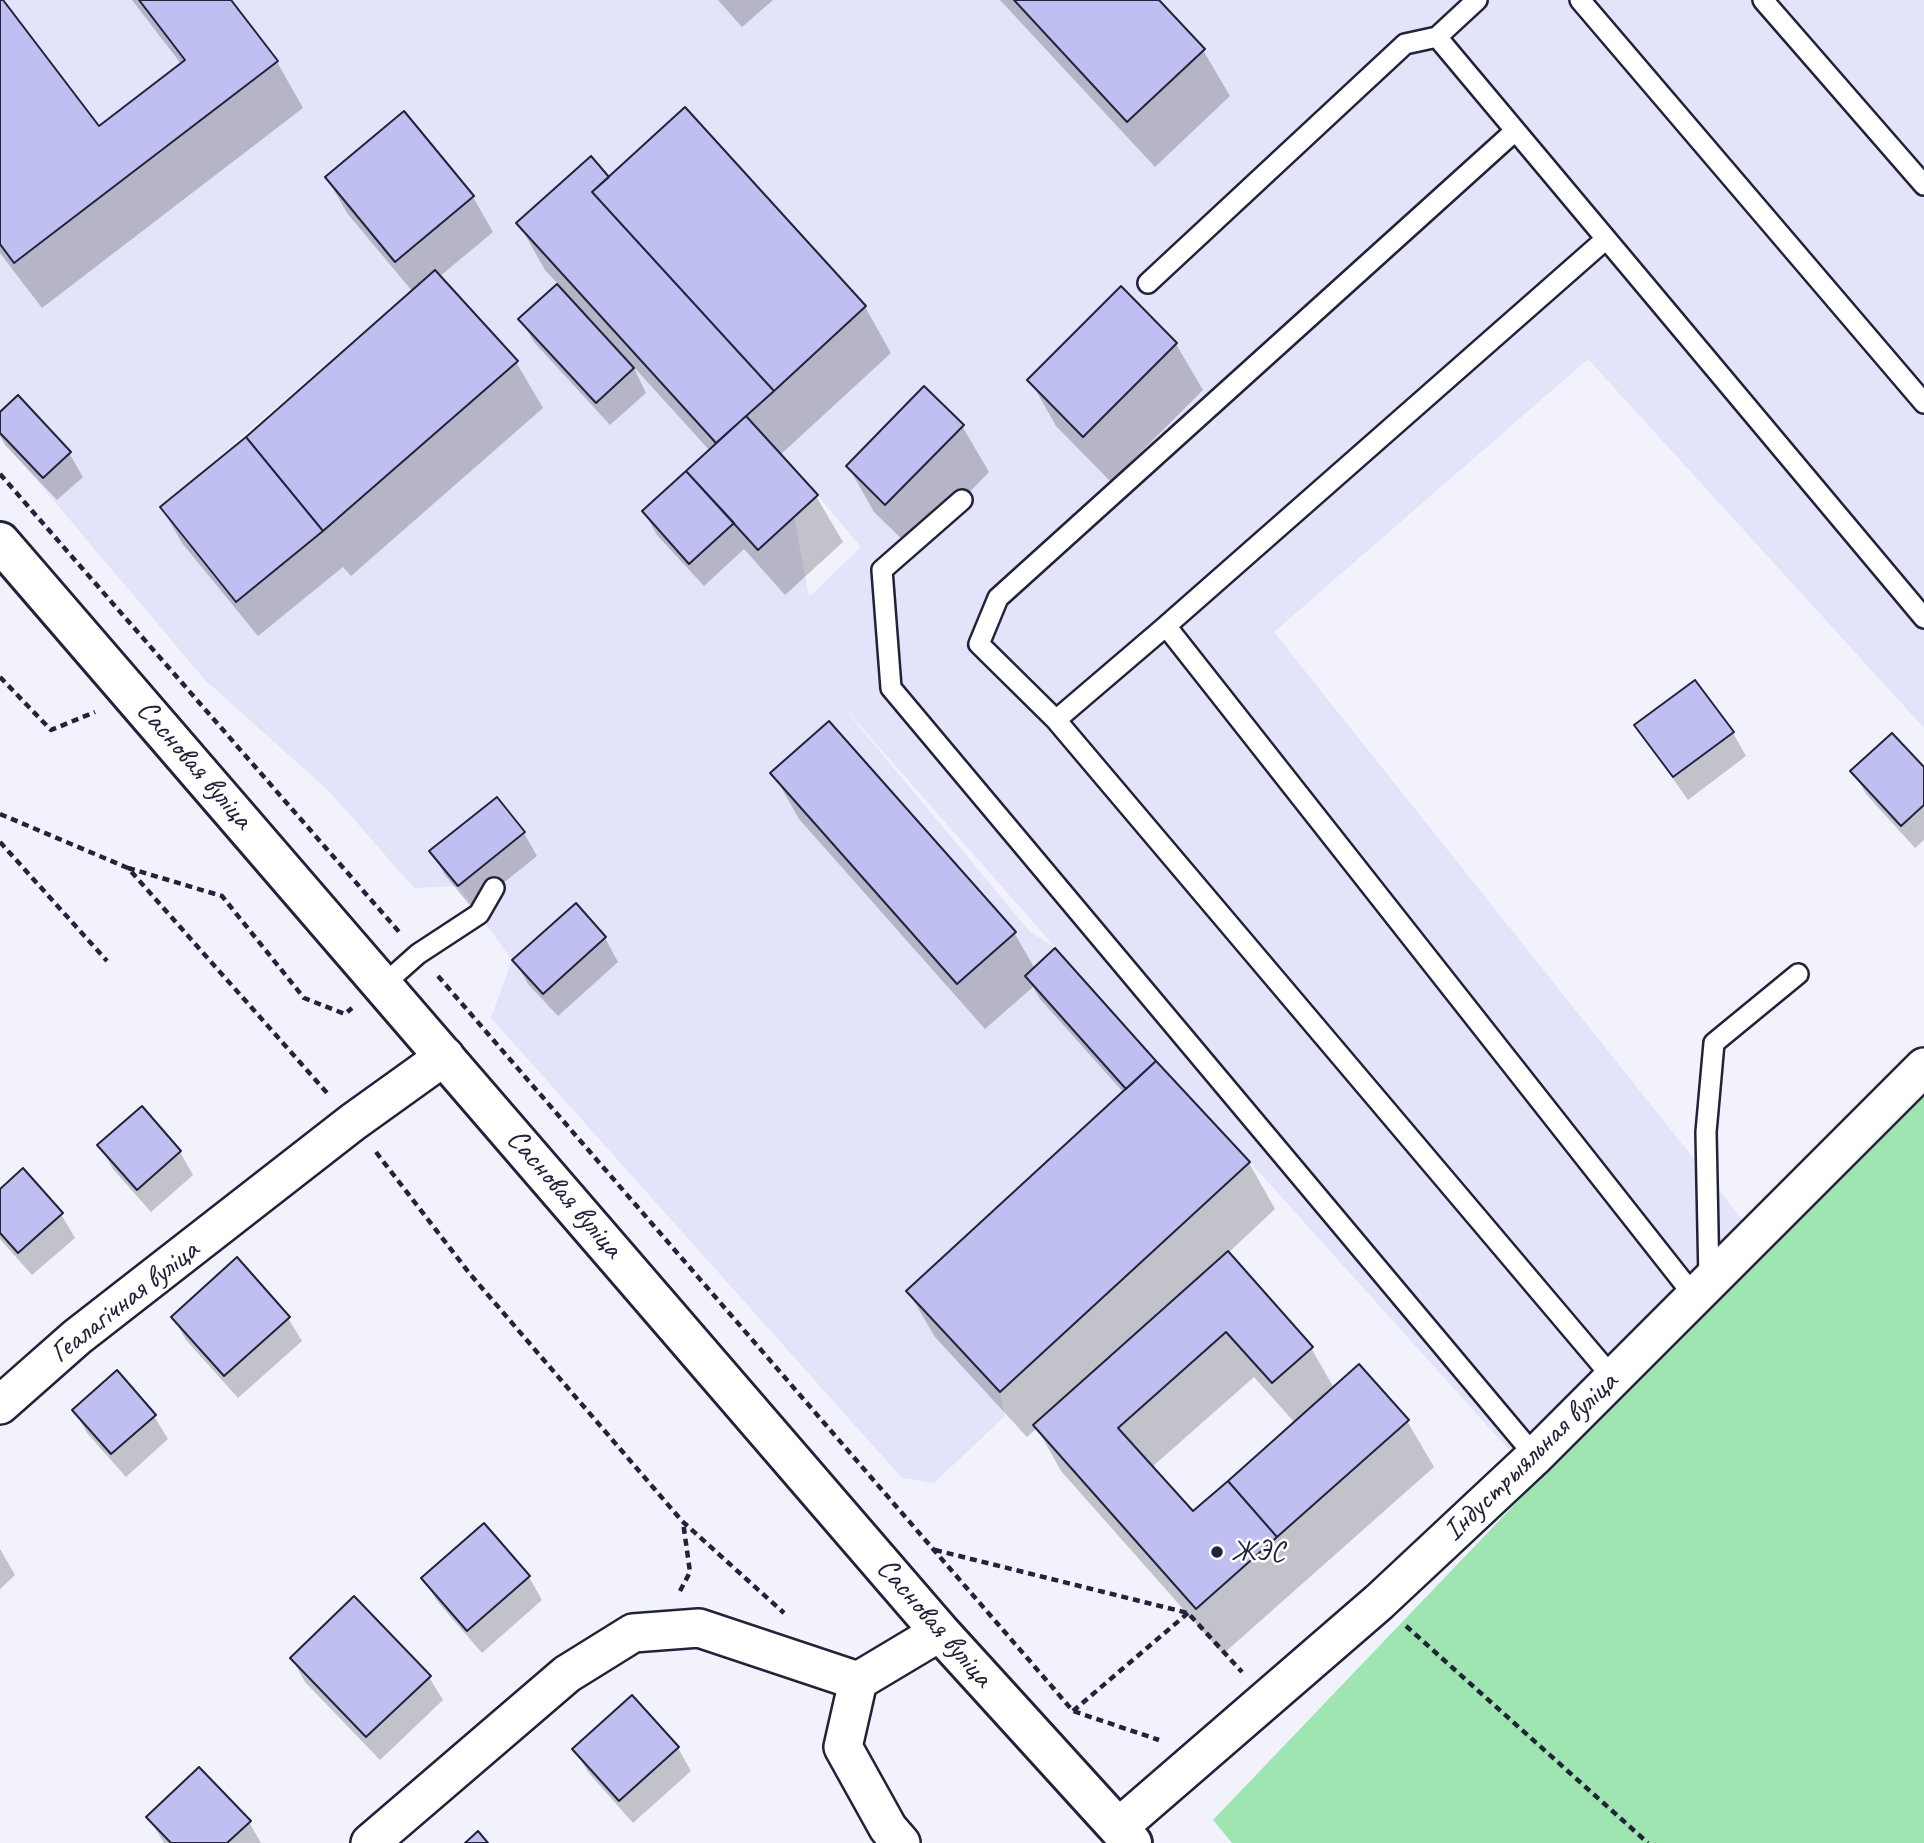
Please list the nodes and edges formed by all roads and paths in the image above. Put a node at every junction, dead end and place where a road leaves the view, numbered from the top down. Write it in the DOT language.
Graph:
graph roads {
  1 [pos="1477,0"];
  2 [pos="1580,0"];
  3 [pos="1763,0"];
  4 [pos="1437,37"];
  5 [pos="1515,131"];
  6 [pos="1924,185"];
  7 [pos="1606,239"];
  8 [pos="1148,283"];
  9 [pos="1924,403"];
  10 [pos="0,474"];
  11 [pos="962,500"];
  12 [pos="0,542"];
  13 [pos="1924,618"];
  14 [pos="1166,626"];
  15 [pos="0,677"];
  16 [pos="134,695"];
  17 [pos="1056,720"];
  18 [pos="0,814"];
  19 [pos="0,842"];
  20 [pos="128,868"];
  21 [pos="494,888"];
  22 [pos="418,954"];
  23 [pos="107,961"];
  24 [pos="1798,974"];
  25 [pos="382,986"];
  26 [pos="445,1056"];
  27 [pos="1924,1067"];
  28 [pos="353,1122"];
  29 [pos="1702,1290"];
  30 [pos="1613,1378"];
  31 [pos="0,1405"];
  32 [pos="1535,1456"];
  33 [pos="682,1521"];
  34 [pos="934,1549"];
  35 [pos="1380,1602"];
  36 [pos="1188,1613"];
  37 [pos="786,1615"];
  38 [pos="658,1631"];
  39 [pos="940,1632"];
  40 [pos="858,1681"];
  41 [pos="1266,1700"];
  42 [pos="1073,1711"];
  43 [pos="1190,1765"];
  44 [pos="1125,1835"];
  45 [pos="370,1843"];
  46 [pos="901,1843"];
  47 [pos="1648,1843"];
  1 -- 4 [label="lane"];
  2 -- 9 [label="lane"];
  3 -- 6 [label="lane"];
  4 -- 5 [label="lane"];
  4 -- 8 [label="lane"];
  5 -- 7 [label="lane"];
  5 -- 17 [label="lane"];
  7 -- 13 [label="lane"];
  7 -- 14 [label="lane"];
  10 -- 22 [label="path"];
  11 -- 32 [label="lane"];
  12 -- 16 [label="street, Сасновая вуліца"];
  14 -- 17 [label="lane"];
  14 -- 29 [label="lane"];
  15 -- 16 [label="path"];
  16 -- 25 [label="street, Сасновая вуліца"];
  17 -- 30 [label="lane"];
  18 -- 20 [label="path"];
  19 -- 23 [label="path"];
  20 -- 25 [label="path"];
  20 -- 28 [label="path"];
  21 -- 22 [label="lane"];
  22 -- 25 [label="lane"];
  22 -- 34 [label="path"];
  24 -- 29 [label="lane"];
  25 -- 26 [label="street, Сасновая вуліца"];
  26 -- 28 [label="street, Геалагічная вуліца"];
  26 -- 39 [label="street, Сасновая вуліца"];
  27 -- 29 [label="street, Індустрыяльная вуліца"];
  28 -- 31 [label="street, Геалагічная вуліца"];
  28 -- 33 [label="path"];
  29 -- 30 [label="street, Індустрыяльная вуліца"];
  30 -- 32 [label="street, Індустрыяльная вуліца"];
  32 -- 35 [label="street, Індустрыяльная вуліца"];
  33 -- 37 [label="path"];
  33 -- 38 [label="path"];
  34 -- 36 [label="path"];
  34 -- 42 [label="path"];
  35 -- 41 [label="street, Індустрыяльная вуліца"];
  35 -- 47 [label="path"];
  36 -- 41 [label="path"];
  36 -- 42 [label="path"];
  38 -- 40 [label="street"];
  38 -- 45 [label="street"];
  39 -- 40 [label="street"];
  39 -- 44 [label="street, Сасновая вуліца"];
  40 -- 46 [label="street"];
  41 -- 43 [label="street, Індустрыяльная вуліца"];
  42 -- 43 [label="path"];
  43 -- 44 [label="street, Індустрыяльная вуліца"];
}
